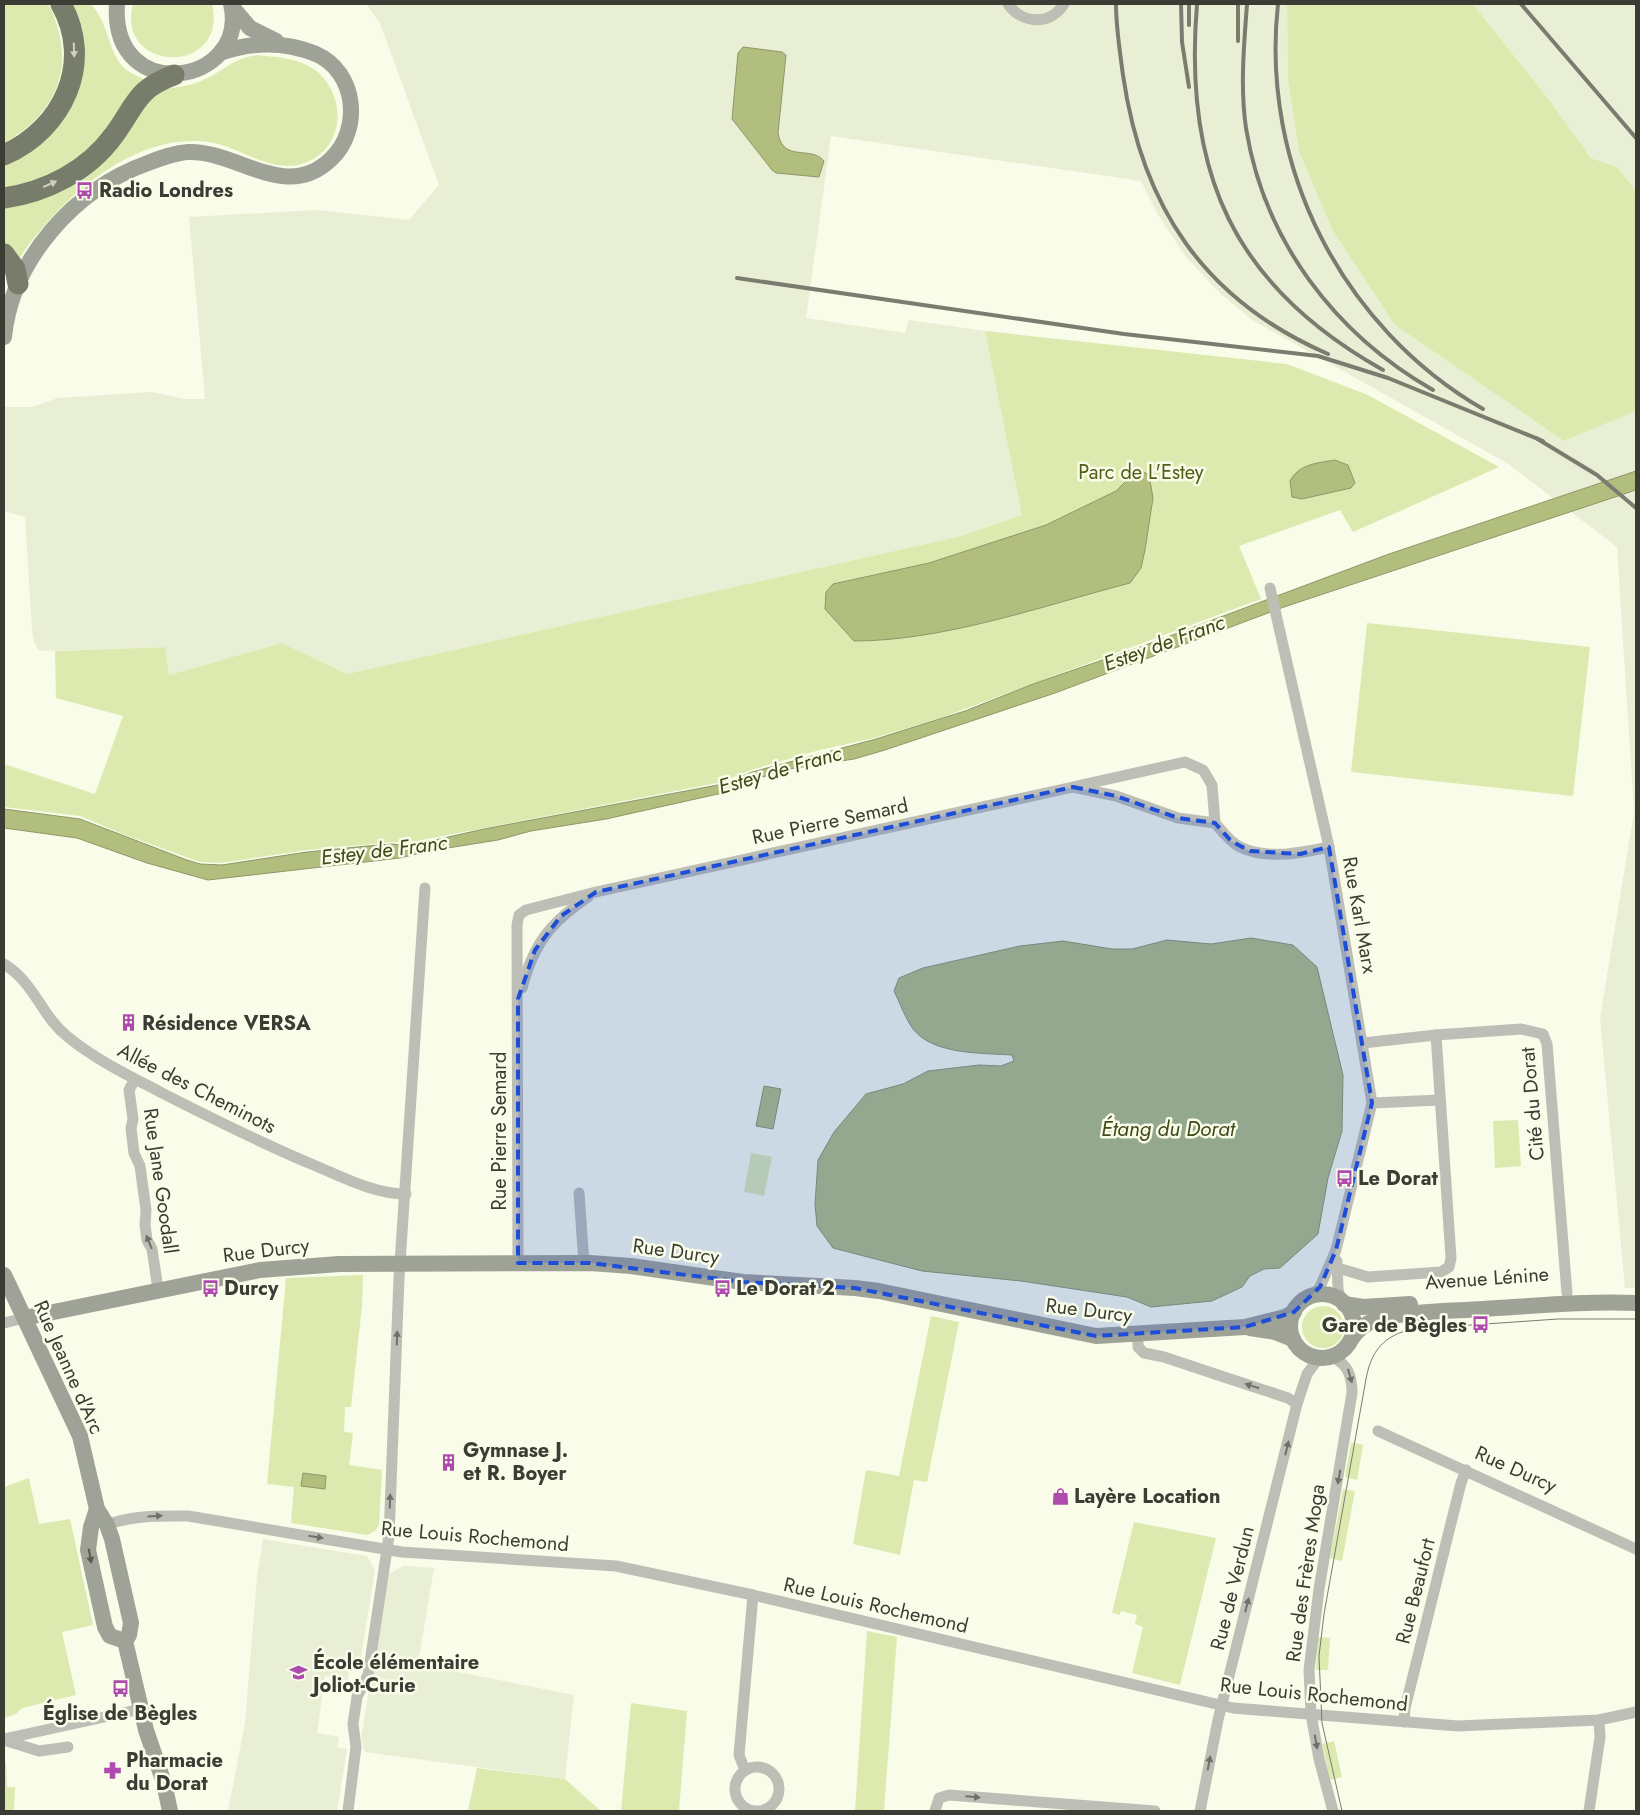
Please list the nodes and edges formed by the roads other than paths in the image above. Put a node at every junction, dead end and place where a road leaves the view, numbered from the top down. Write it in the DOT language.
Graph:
graph roads {
  1 [pos="61,4"];
  2 [pos="103,4"];
  3 [pos="118,4"];
  4 [pos="1008,4"];
  5 [pos="1064,4"];
  6 [pos="231,5"];
  7 [pos="116,21"];
  8 [pos="285,46"];
  9 [pos="220,53"];
  10 [pos="174,74"];
  11 [pos="4,155"];
  12 [pos="4,198"];
  13 [pos="4,254"];
  14 [pos="18,284"];
  15 [pos="4,338"];
  16 [pos="1271,593"];
  17 [pos="1073,787"];
  18 [pos="1214,823"];
  19 [pos="1329,847"];
  20 [pos="425,888"];
  21 [pos="596,892"];
  22 [pos="4,964"];
  23 [pos="518,1000"];
  24 [pos="1436,1035"];
  25 [pos="1363,1043"];
  26 [pos="135,1079"];
  27 [pos="1440,1100"];
  28 [pos="1372,1103"];
  29 [pos="579,1193"];
  30 [pos="406,1194"];
  31 [pos="1336,1250"];
  32 [pos="401,1263"];
  33 [pos="518,1264"];
  34 [pos="584,1264"];
  35 [pos="1338,1268"];
  36 [pos="4,1274"];
  37 [pos="158,1290"];
  38 [pos="1567,1293"];
  39 [pos="1312,1296"];
  40 [pos="1343,1302"];
  41 [pos="1635,1302"];
  42 [pos="1294,1312"];
  43 [pos="24,1318"];
  44 [pos="4,1323"];
  45 [pos="1245,1326"];
  46 [pos="1138,1334"];
  47 [pos="1352,1338"];
  48 [pos="1293,1339"];
  49 [pos="1326,1357"];
  50 [pos="1297,1404"];
  51 [pos="1378,1431"];
  52 [pos="1466,1470"];
  53 [pos="97,1508"];
  54 [pos="108,1525"];
  55 [pos="1636,1548"];
  56 [pos="387,1549"];
  57 [pos="754,1595"];
  58 [pos="124,1641"];
  59 [pos="1222,1706"];
  60 [pos="141,1709"];
  61 [pos="1636,1712"];
  62 [pos="1311,1714"];
  63 [pos="1599,1720"];
  64 [pos="1404,1722"];
  65 [pos="4,1739"];
  66 [pos="68,1748"];
  67 [pos="746,1770"];
  68 [pos="170,1811"];
  69 [pos="348,1811"];
  70 [pos="935,1811"];
  71 [pos="1154,1811"];
  72 [pos="1200,1811"];
  73 [pos="1333,1811"];
  74 [pos="1590,1811"];
  1 -- 11 [label="highway, one-way"];
  2 -- 7 [label="street"];
  3 -- 7 [label="street"];
  4 -- 5 [label="street"];
  6 -- 8 [label="street"];
  6 -- 9 [label="street"];
  7 -- 10 [label="street"];
  8 -- 9 [label="street"];
  8 -- 14 [label="street"];
  9 -- 10 [label="street"];
  12 -- 10 [label="highway, one-way"];
  13 -- 14 [label="highway"];
  14 -- 15 [label="street"];
  16 -- 19 [label="street, Rue Karl Marx"];
  17 -- 18 [label="street, Rue Pierre Semard"];
  17 -- 18 [label="street, Rue Pierre Semard"];
  17 -- 21 [label="street, Rue Pierre Semard"];
  18 -- 19 [label="street"];
  19 -- 25 [label="street, Rue Karl Marx"];
  20 -- 30 [label="street"];
  21 -- 23 [label="street, Rue Pierre Semard"];
  21 -- 23 [label="street, Rue Pierre Semard"];
  22 -- 26 [label="street, Allée des Cheminots"];
  23 -- 33 [label="street, Rue Pierre Semard"];
  24 -- 25 [label="street, Cité du Dorat"];
  24 -- 27 [label="street"];
  24 -- 38 [label="street, Cité du Dorat"];
  25 -- 28 [label="street, Rue Karl Marx"];
  26 -- 30 [label="street, Allée des Cheminots"];
  37 -- 26 [label="street, Rue Jane Goodall, one-way"];
  27 -- 28 [label="street"];
  27 -- 35 [label="street"];
  28 -- 31 [label="street, Rue Karl Marx"];
  29 -- 34 [label="street"];
  30 -- 32 [label="street"];
  31 -- 35 [label="street, Rue Karl Marx"];
  31 -- 39 [label="street, Rue Karl Marx"];
  32 -- 33 [label="street, Rue Durcy"];
  32 -- 37 [label="street, Rue Durcy"];
  56 -- 32 [label="street, one-way"];
  33 -- 34 [label="street, Rue Durcy"];
  34 -- 46 [label="street, Rue Durcy"];
  35 -- 40 [label="street, Rue Karl Marx"];
  36 -- 43 [label="street, Rue Jeanne d'Arc"];
  37 -- 43 [label="street, Rue Durcy"];
  38 -- 40 [label="street, Avenue Lénine"];
  38 -- 41 [label="street, Avenue Lénine"];
  39 -- 40 [label="street"];
  39 -- 42 [label="street"];
  40 -- 47 [label="street"];
  41 -- 47 [label="street, Avenue Lénine"];
  42 -- 45 [label="street"];
  42 -- 48 [label="street"];
  43 -- 44 [label="street"];
  43 -- 53 [label="street, Rue Jeanne d'Arc"];
  45 -- 46 [label="street"];
  45 -- 48 [label="street"];
  50 -- 46 [label="street, Rue Durcy, one-way"];
  47 -- 49 [label="street"];
  48 -- 49 [label="street"];
  49 -- 50 [label="street, Rue de Verdun"];
  49 -- 62 [label="street, Rue des Frères Moga, one-way"];
  59 -- 50 [label="street, Rue de Verdun, one-way"];
  51 -- 52 [label="street, Rue Durcy"];
  52 -- 55 [label="street, Rue Durcy"];
  52 -- 64 [label="street, Rue Beaufort"];
  53 -- 54 [label="street, Rue Jeanne d'Arc"];
  53 -- 58 [label="street, Rue Jeanne d'Arc, one-way"];
  54 -- 56 [label="street, Rue Louis Rochemond, one-way"];
  54 -- 58 [label="street, Rue Jeanne d'Arc"];
  56 -- 57 [label="street, Rue Louis Rochemond"];
  56 -- 69 [label="street"];
  57 -- 59 [label="street, Rue Louis Rochemond"];
  57 -- 67 [label="street"];
  58 -- 60 [label="street, Rue Jeanne d'Arc"];
  59 -- 62 [label="street, Rue Louis Rochemond"];
  72 -- 59 [label="street, Rue de Verdun, one-way"];
  60 -- 65 [label="street"];
  60 -- 68 [label="street, Rue Jeanne d'Arc"];
  61 -- 63 [label="street, Rue Louis Rochemond"];
  62 -- 64 [label="street, Rue Louis Rochemond"];
  62 -- 73 [label="street, Rue des Frères Moga, one-way"];
  63 -- 64 [label="street, Rue Louis Rochemond"];
  63 -- 74 [label="street"];
  65 -- 66 [label="street"];
  70 -- 71 [label="street, one-way"];
}
